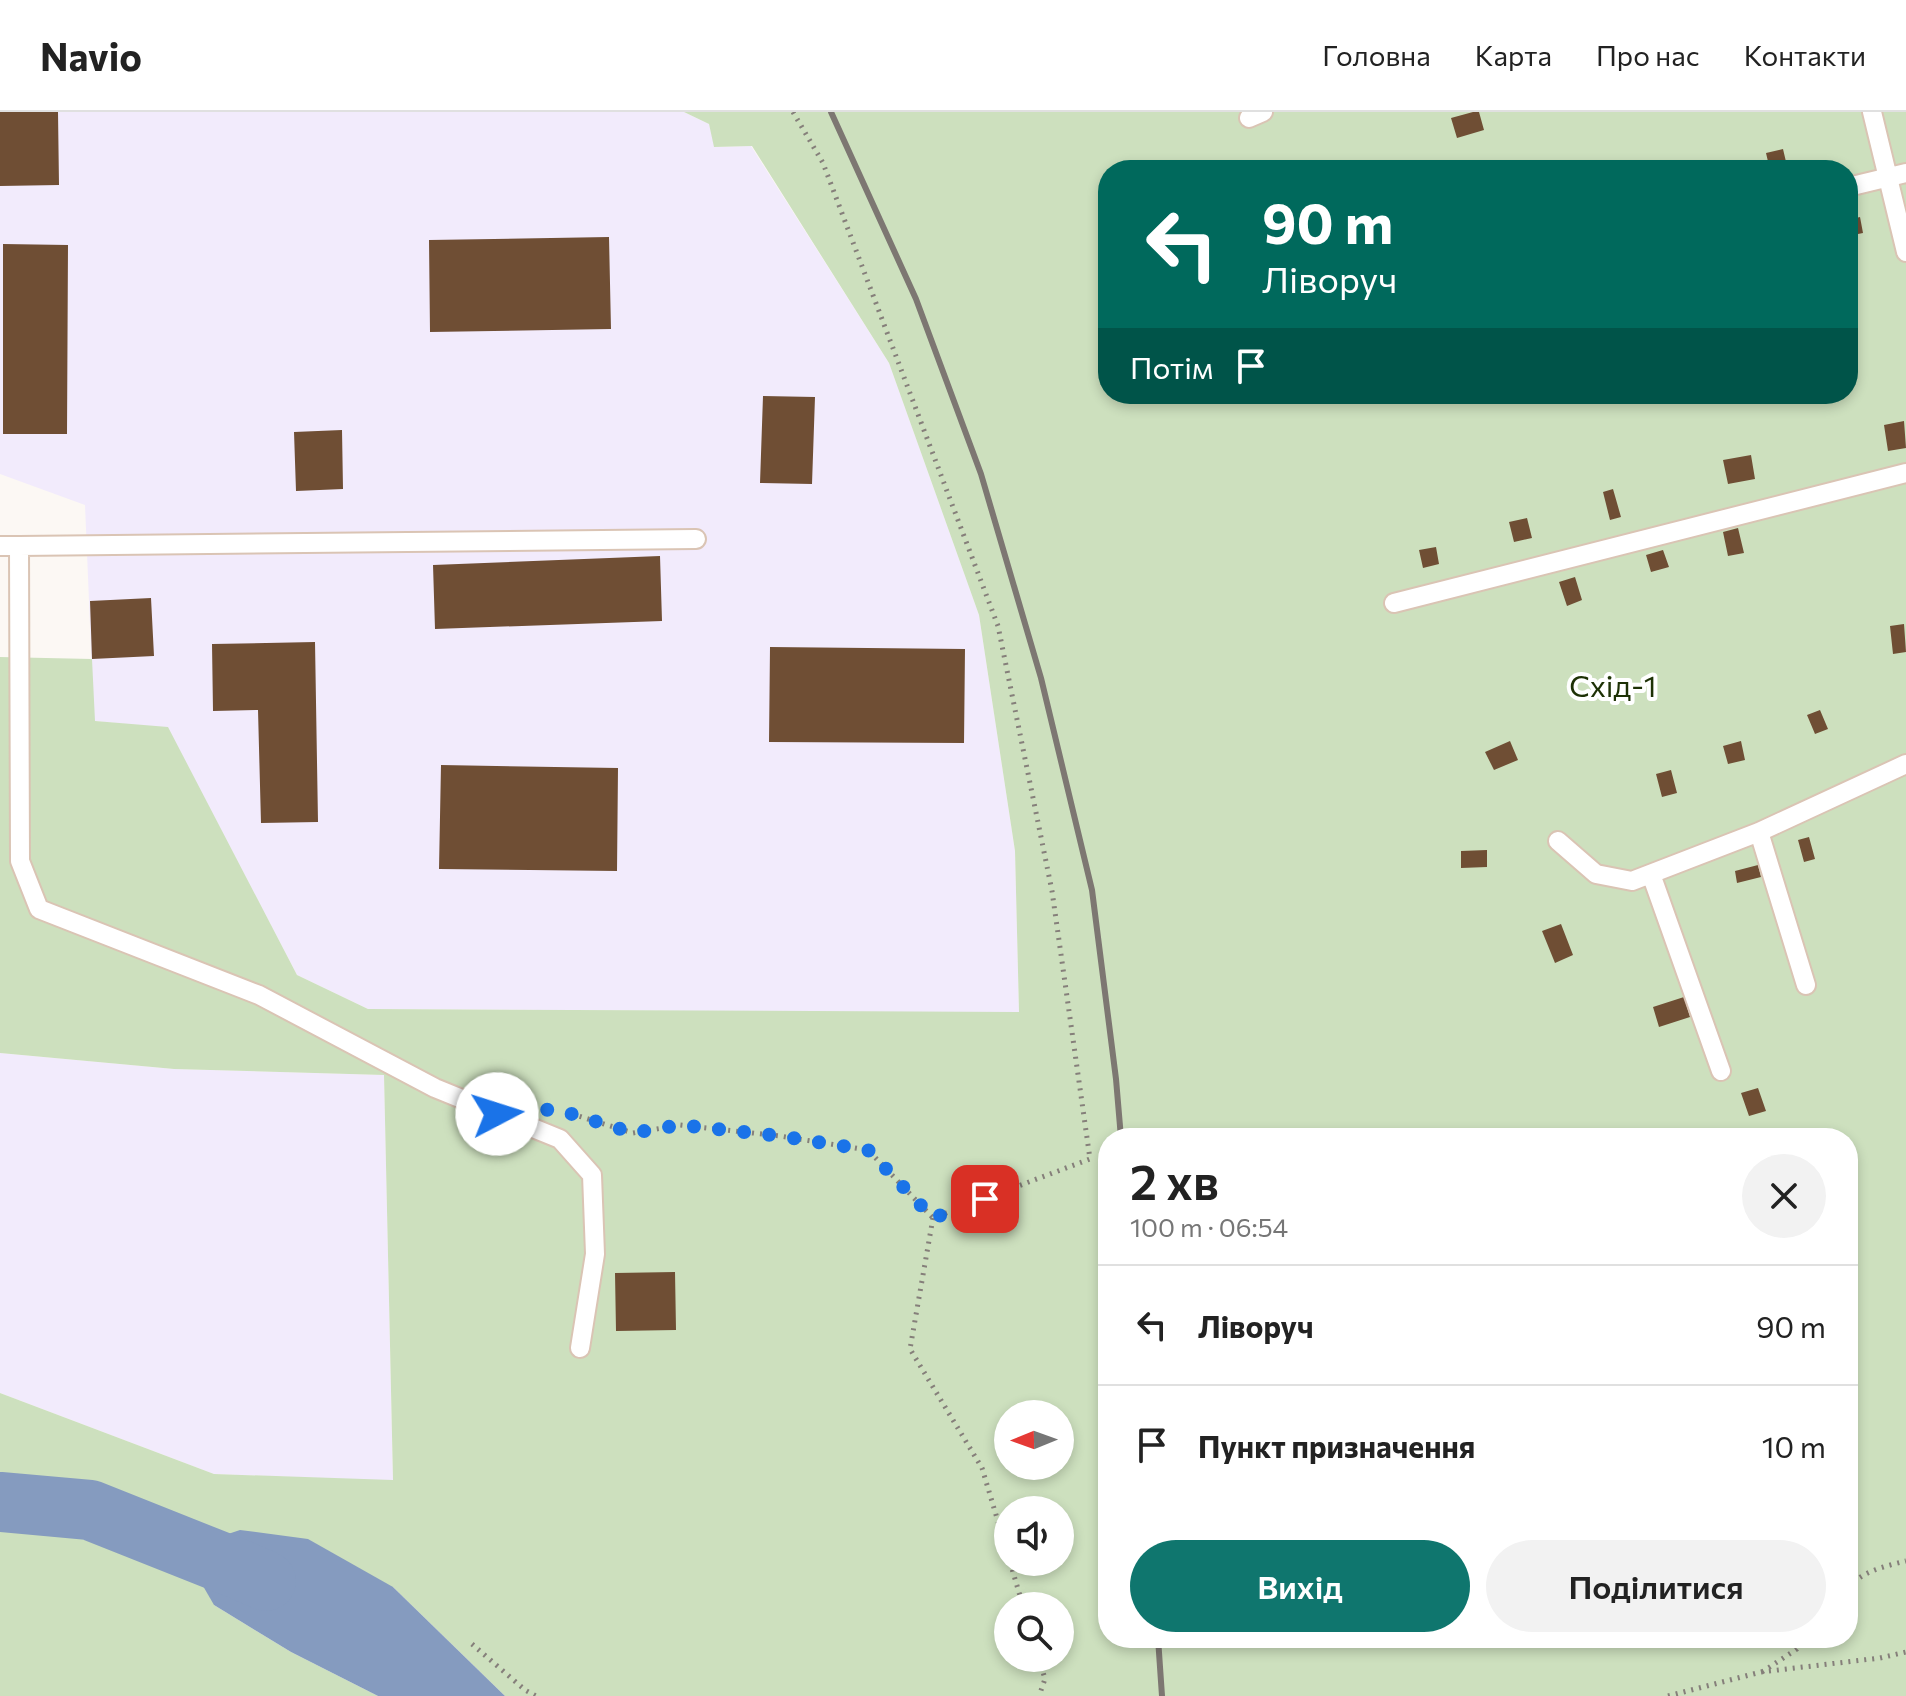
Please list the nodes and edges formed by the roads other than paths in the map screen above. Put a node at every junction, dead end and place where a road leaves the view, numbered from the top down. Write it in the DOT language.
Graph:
graph roads {
  1 [pos="1872,112"];
  2 [pos="1897,175"];
  3 [pos="1858,185"];
  4 [pos="1906,252"];
  5 [pos="1906,473"];
  6 [pos="696,539"];
  7 [pos="9,546"];
  8 [pos="1394,603"];
  9 [pos="1906,764"];
  10 [pos="1759,832"];
  11 [pos="1558,841"];
  12 [pos="1651,874"];
  13 [pos="1806,985"];
  14 [pos="1721,1071"];
  15 [pos="580,1348"];
  1 -- 2 [label="lane"];
  2 -- 3 [label="lane"];
  2 -- 4 [label="lane"];
  5 -- 8 [label="lane"];
  6 -- 7 [label="lane"];
  7 -- 15 [label="lane"];
  9 -- 10 [label="lane"];
  10 -- 12 [label="lane"];
  10 -- 13 [label="lane"];
  11 -- 12 [label="lane"];
  12 -- 14 [label="lane"];
}
